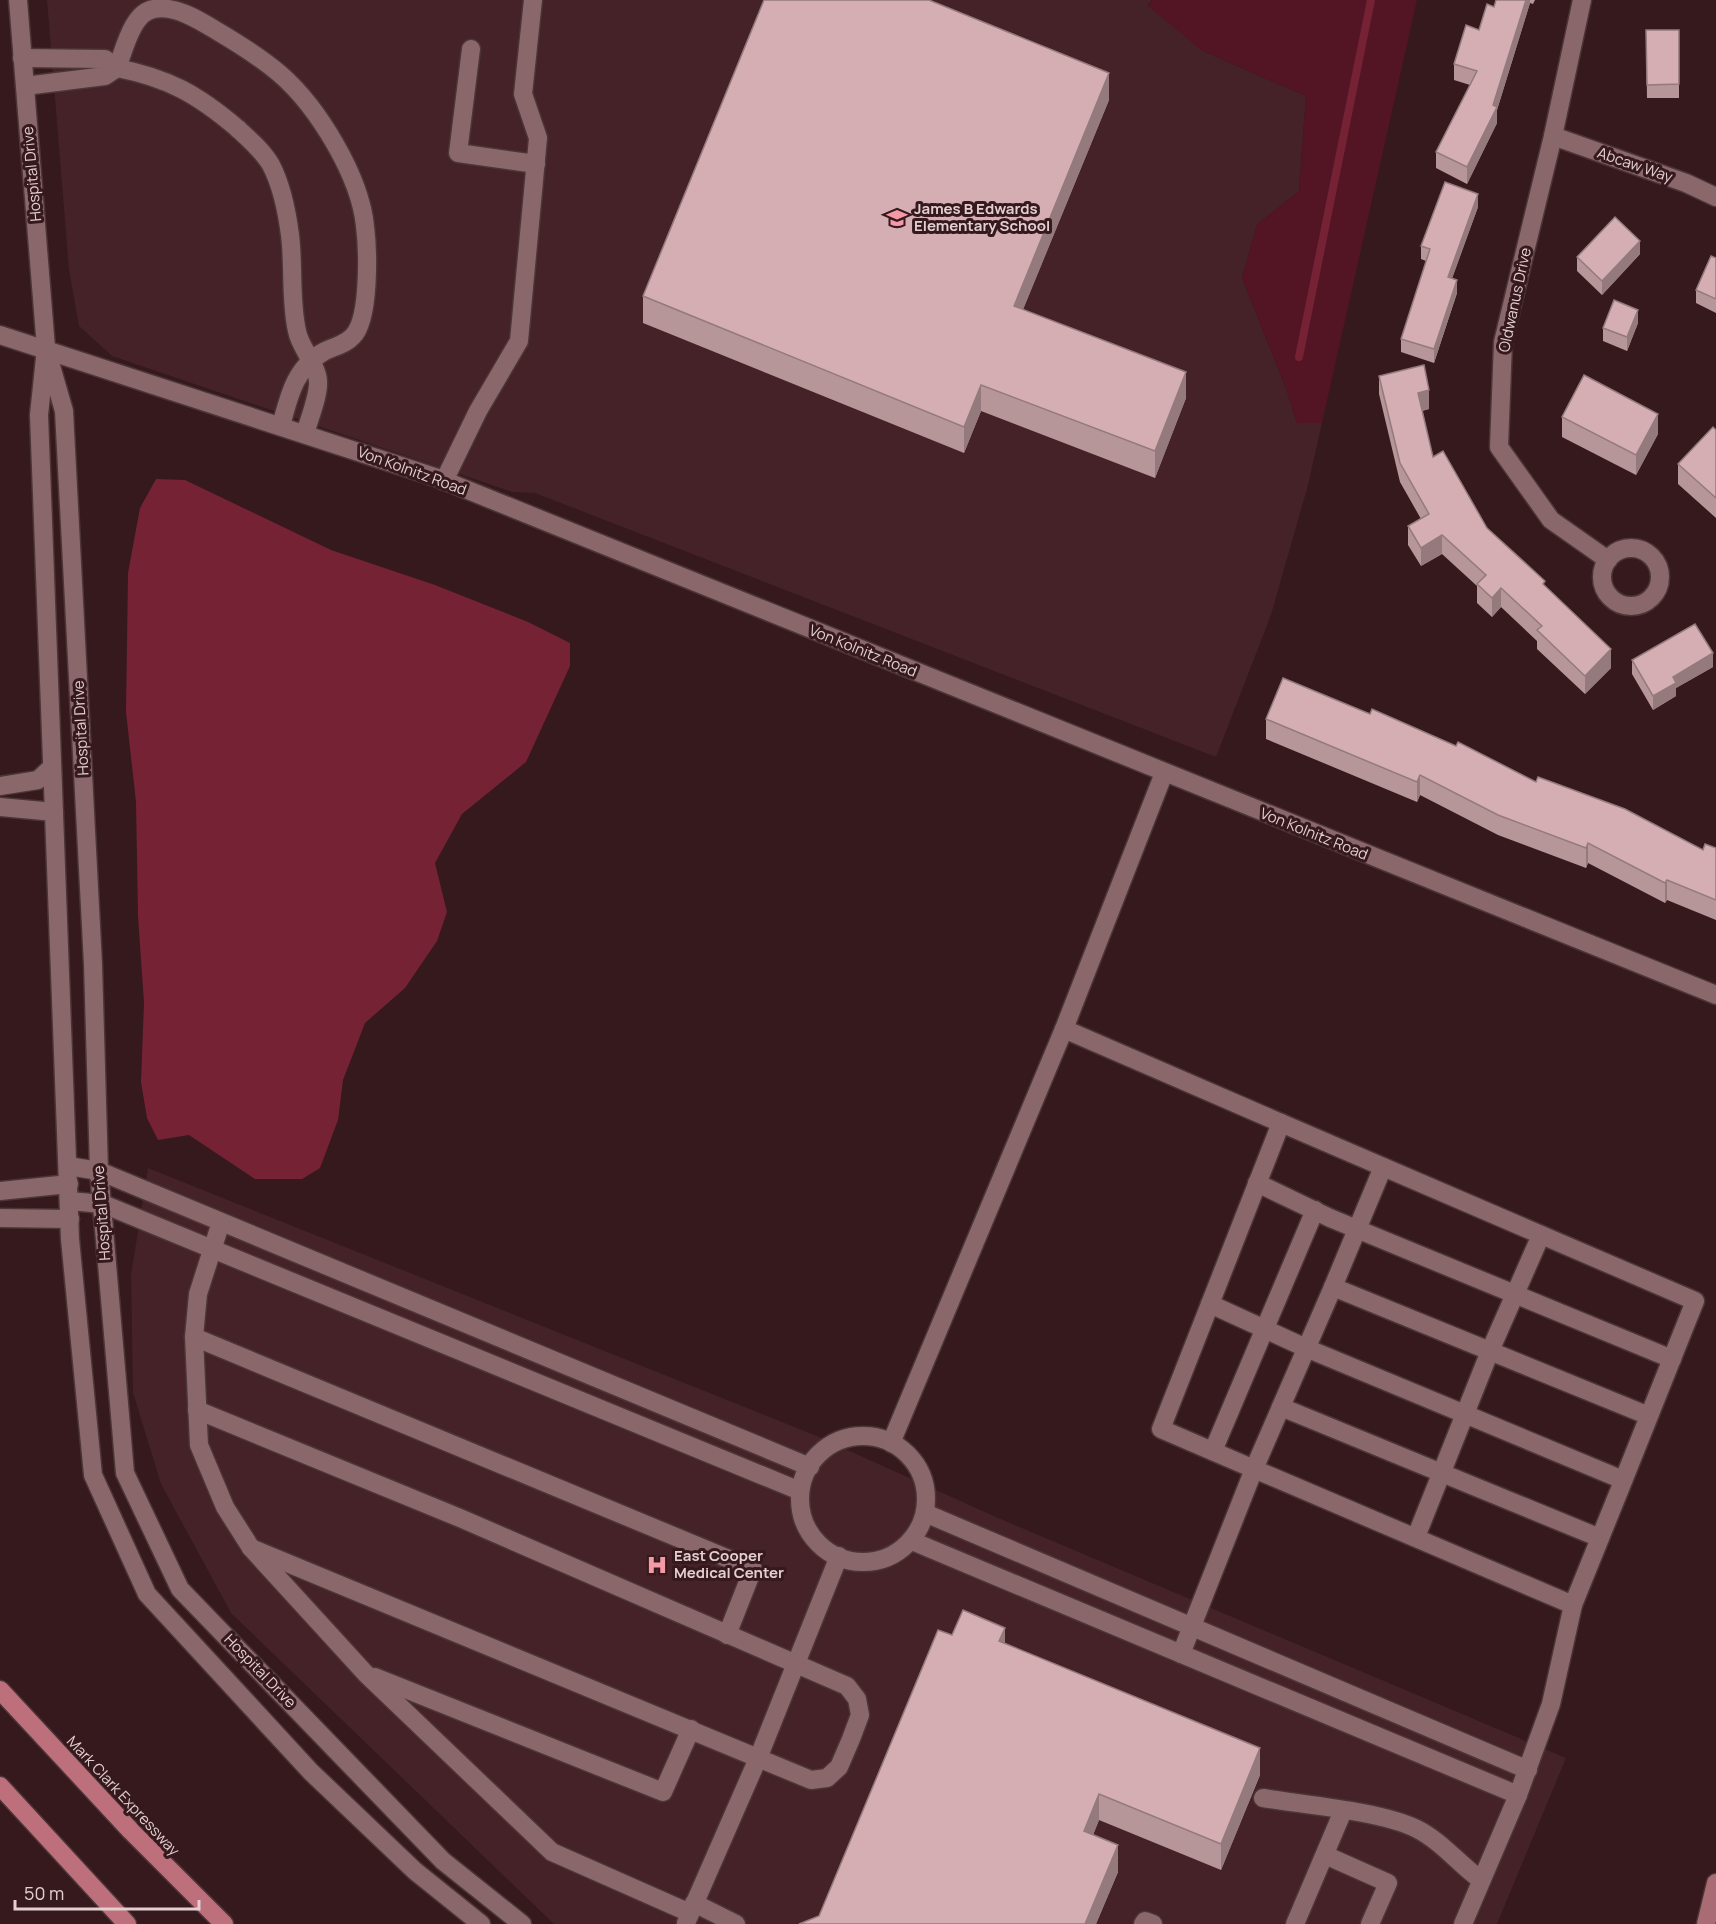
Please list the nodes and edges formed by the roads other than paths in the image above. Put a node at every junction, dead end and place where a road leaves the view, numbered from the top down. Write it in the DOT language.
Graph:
graph roads {
  1 [pos="18,0"];
  2 [pos="533,0"];
  3 [pos="1582,0"];
  4 [pos="471,49"];
  5 [pos="22,58"];
  6 [pos="117,68"];
  7 [pos="25,86"];
  8 [pos="1553,136"];
  9 [pos="536,164"];
  10 [pos="1716,197"];
  11 [pos="0,335"];
  12 [pos="46,348"];
  13 [pos="310,361"];
  14 [pos="281,426"];
  15 [pos="304,434"];
  16 [pos="444,481"];
  17 [pos="1608,560"];
  18 [pos="52,767"];
  19 [pos="1164,773"];
  20 [pos="0,786"];
  21 [pos="0,807"];
  22 [pos="54,812"];
  23 [pos="1716,995"];
  24 [pos="1064,1029"];
  25 [pos="1281,1124"];
  26 [pos="1383,1167"];
  27 [pos="99,1171"];
  28 [pos="1257,1183"];
  29 [pos="0,1191"];
  30 [pos="69,1193"];
  31 [pos="103,1204"];
  32 [pos="1316,1210"];
  33 [pos="0,1218"];
  34 [pos="221,1222"];
  35 [pos="1357,1229"];
  36 [pos="1541,1235"];
  37 [pos="212,1249"];
  38 [pos="1333,1287"];
  39 [pos="1516,1294"];
  40 [pos="1210,1304"];
  41 [pos="1266,1329"];
  42 [pos="194,1338"];
  43 [pos="1306,1348"];
  44 [pos="1490,1351"];
  45 [pos="1672,1359"];
  46 [pos="1281,1407"];
  47 [pos="196,1410"];
  48 [pos="1465,1414"];
  49 [pos="1649,1416"];
  50 [pos="891,1443"];
  51 [pos="1213,1451"];
  52 [pos="810,1467"];
  53 [pos="1254,1469"];
  54 [pos="1441,1474"];
  55 [pos="1623,1480"];
  56 [pos="800,1491"];
  57 [pos="925,1513"];
  58 [pos="1416,1537"];
  59 [pos="1600,1538"];
  60 [pos="912,1541"];
  61 [pos="251,1548"];
  62 [pos="839,1556"];
  63 [pos="1573,1605"];
  64 [pos="1192,1627"];
  65 [pos="727,1635"];
  66 [pos="1181,1654"];
  67 [pos="795,1665"];
  68 [pos="366,1674"];
  69 [pos="0,1690"];
  70 [pos="691,1729"];
  71 [pos="759,1756"];
  72 [pos="1528,1770"];
  73 [pos="0,1786"];
  74 [pos="1518,1795"];
  75 [pos="1263,1798"];
  76 [pos="1343,1812"];
  77 [pos="1325,1855"];
  78 [pos="1481,1880"];
  79 [pos="1716,1883"];
  80 [pos="690,1914"];
  81 [pos="127,1924"];
  82 [pos="224,1924"];
  83 [pos="481,1924"];
  84 [pos="522,1924"];
  85 [pos="736,1924"];
  86 [pos="1143,1924"];
  87 [pos="1153,1924"];
  88 [pos="1295,1924"];
  89 [pos="1370,1924"];
  90 [pos="1463,1924"];
  91 [pos="1706,1924"];
  1 -- 5 [label="street, Hospital Drive"];
  2 -- 9 [label="street"];
  3 -- 8 [label="street, Oldwanus Drive"];
  4 -- 9 [label="street"];
  5 -- 6 [label="street"];
  5 -- 7 [label="street, Hospital Drive"];
  6 -- 7 [label="street"];
  6 -- 13 [label="street"];
  6 -- 13 [label="street"];
  7 -- 12 [label="street, Hospital Drive"];
  8 -- 10 [label="street, Abcaw Way"];
  8 -- 17 [label="street, Oldwanus Drive"];
  9 -- 16 [label="street"];
  11 -- 12 [label="street, Von Kolnitz Road"];
  12 -- 14 [label="street, Von Kolnitz Road"];
  12 -- 18 [label="street, Hospital Drive"];
  12 -- 27 [label="street, Hospital Drive"];
  13 -- 14 [label="street"];
  13 -- 15 [label="street"];
  14 -- 15 [label="street, Von Kolnitz Road"];
  15 -- 16 [label="street, Von Kolnitz Road"];
  16 -- 19 [label="street, Von Kolnitz Road"];
  18 -- 20 [label="street"];
  18 -- 22 [label="street, Hospital Drive"];
  19 -- 23 [label="street, Von Kolnitz Road"];
  19 -- 24 [label="street"];
  21 -- 22 [label="street"];
  22 -- 30 [label="street, Hospital Drive"];
  24 -- 25 [label="street"];
  24 -- 50 [label="street"];
  25 -- 26 [label="street"];
  25 -- 28 [label="street"];
  26 -- 35 [label="street"];
  26 -- 36 [label="street"];
  27 -- 30 [label="street"];
  27 -- 31 [label="street, Hospital Drive"];
  27 -- 34 [label="street"];
  28 -- 32 [label="street"];
  28 -- 40 [label="street"];
  29 -- 30 [label="street"];
  30 -- 31 [label="street"];
  30 -- 33 [label="street"];
  30 -- 83 [label="street, Hospital Drive"];
  31 -- 37 [label="street"];
  31 -- 84 [label="street, Hospital Drive"];
  32 -- 35 [label="street"];
  32 -- 41 [label="street"];
  34 -- 37 [label="street"];
  34 -- 52 [label="street"];
  35 -- 38 [label="street"];
  35 -- 39 [label="street"];
  36 -- 39 [label="street"];
  36 -- 45 [label="street"];
  37 -- 42 [label="street"];
  37 -- 56 [label="street"];
  38 -- 43 [label="street"];
  38 -- 44 [label="street"];
  39 -- 44 [label="street"];
  39 -- 45 [label="street"];
  40 -- 41 [label="street"];
  40 -- 51 [label="street"];
  41 -- 43 [label="street"];
  41 -- 51 [label="street"];
  42 -- 47 [label="street"];
  42 -- 65 [label="street"];
  43 -- 46 [label="street"];
  43 -- 48 [label="street"];
  44 -- 48 [label="street"];
  44 -- 49 [label="street"];
  45 -- 49 [label="street"];
  46 -- 53 [label="street"];
  46 -- 54 [label="street"];
  47 -- 61 [label="street"];
  47 -- 65 [label="street"];
  48 -- 54 [label="street"];
  48 -- 55 [label="street"];
  49 -- 55 [label="street"];
  50 -- 52 [label="street"];
  50 -- 57 [label="street"];
  51 -- 53 [label="street"];
  52 -- 56 [label="street"];
  53 -- 58 [label="street"];
  53 -- 64 [label="street"];
  54 -- 58 [label="street"];
  54 -- 59 [label="street"];
  55 -- 59 [label="street"];
  56 -- 62 [label="street"];
  57 -- 60 [label="street"];
  57 -- 64 [label="street"];
  58 -- 63 [label="street"];
  59 -- 63 [label="street"];
  60 -- 62 [label="street"];
  60 -- 66 [label="street"];
  61 -- 68 [label="street"];
  61 -- 70 [label="street"];
  62 -- 67 [label="street"];
  63 -- 72 [label="street"];
  64 -- 66 [label="street"];
  64 -- 72 [label="street"];
  65 -- 67 [label="street"];
  66 -- 74 [label="street"];
  67 -- 71 [label="street"];
  67 -- 71 [label="street"];
  68 -- 70 [label="street"];
  68 -- 80 [label="street"];
  69 -- 82 [label="highway, Mark Clark Expressway"];
  70 -- 71 [label="street"];
  71 -- 80 [label="street"];
  72 -- 74 [label="street"];
  73 -- 81 [label="highway"];
  74 -- 78 [label="street"];
  75 -- 76 [label="street"];
  76 -- 77 [label="street"];
  76 -- 78 [label="street"];
  77 -- 88 [label="street"];
  77 -- 89 [label="street"];
  78 -- 90 [label="street"];
  79 -- 91 [label="main road"];
  80 -- 85 [label="street"];
  86 -- 87 [label="street"];
}
